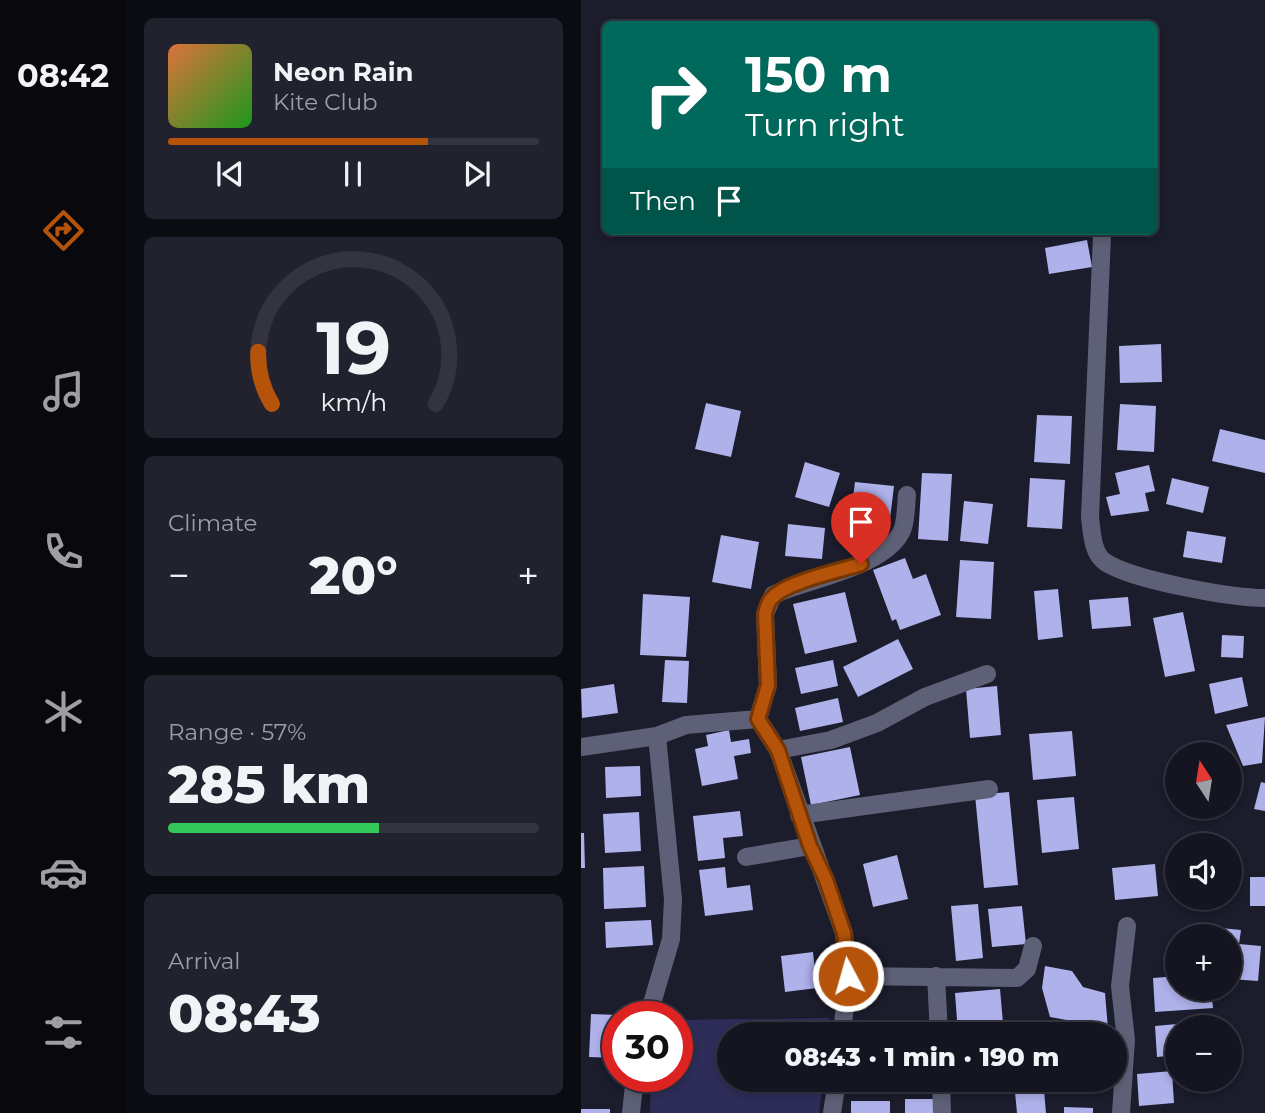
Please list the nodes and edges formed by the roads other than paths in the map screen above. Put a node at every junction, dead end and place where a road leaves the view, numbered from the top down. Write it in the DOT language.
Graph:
graph roads {
  1 [pos="1102,236"];
  2 [pos="907,495"];
  3 [pos="1265,598"];
  4 [pos="987,674"];
  5 [pos="758,719"];
  6 [pos="657,736"];
  7 [pos="581,747"];
  8 [pos="778,750"];
  9 [pos="989,789"];
  10 [pos="799,815"];
  11 [pos="810,846"];
  12 [pos="746,857"];
  13 [pos="1127,926"];
  14 [pos="1033,946"];
  15 [pos="848,976"];
  16 [pos="936,976"];
  17 [pos="654,1001"];
  18 [pos="843,1022"];
  19 [pos="938,1022"];
  20 [pos="633,1092"];
  21 [pos="835,1092"];
  22 [pos="941,1092"];
  23 [pos="631,1113"];
  24 [pos="832,1113"];
  25 [pos="942,1113"];
  26 [pos="1121,1113"];
  1 -- 3 [label="street"];
  2 -- 5 [label="street"];
  4 -- 8 [label="street"];
  5 -- 6 [label="street"];
  5 -- 8 [label="street"];
  6 -- 7 [label="street"];
  6 -- 17 [label="street"];
  8 -- 10 [label="street"];
  9 -- 10 [label="street"];
  10 -- 11 [label="street"];
  11 -- 12 [label="street"];
  11 -- 15 [label="street"];
  13 -- 26 [label="street"];
  14 -- 16 [label="street"];
  15 -- 16 [label="street"];
  15 -- 18 [label="street"];
  16 -- 19 [label="street"];
  20 -- 23 [label="street"];
  21 -- 24 [label="street"];
  22 -- 25 [label="street"];
}
